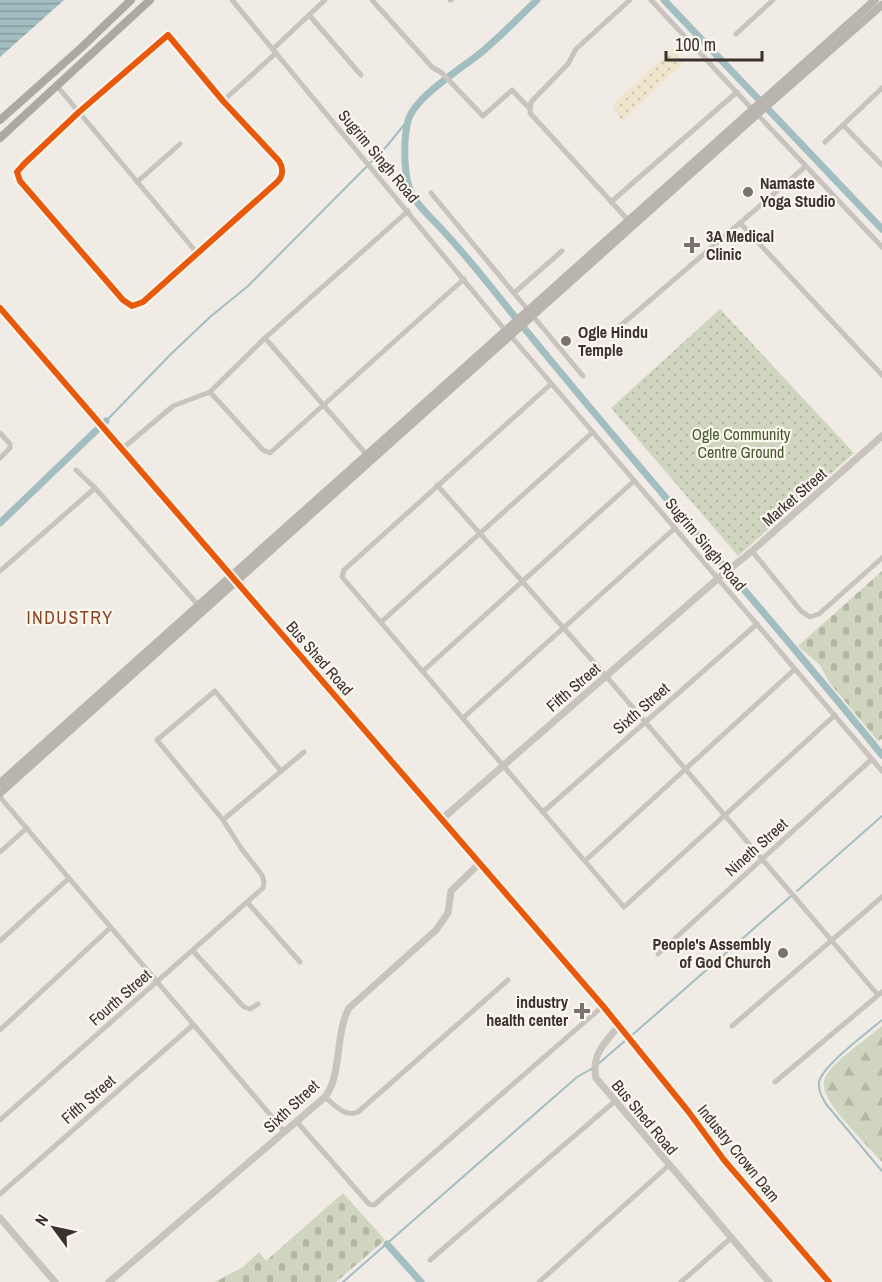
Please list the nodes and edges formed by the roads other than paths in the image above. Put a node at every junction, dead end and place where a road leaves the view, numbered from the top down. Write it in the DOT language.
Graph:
graph roads {
  1 [pos="131,0"];
  2 [pos="150,0"];
  3 [pos="232,0"];
  4 [pos="325,0"];
  5 [pos="372,0"];
  6 [pos="630,0"];
  7 [pos="651,0"];
  8 [pos="773,0"];
  9 [pos="875,0"];
  10 [pos="882,5"];
  11 [pos="309,15"];
  12 [pos="736,34"];
  13 [pos="275,51"];
  14 [pos="361,75"];
  15 [pos="57,86"];
  16 [pos="882,88"];
  17 [pos="737,92"];
  18 [pos="223,101"];
  19 [pos="760,107"];
  20 [pos="529,108"];
  21 [pos="79,112"];
  22 [pos="0,120"];
  23 [pos="843,125"];
  24 [pos="0,138"];
  25 [pos="825,142"];
  26 [pos="180,144"];
  27 [pos="882,165"];
  28 [pos="806,167"];
  29 [pos="137,182"];
  30 [pos="431,193"];
  31 [pos="611,202"];
  32 [pos="408,211"];
  33 [pos="628,220"];
  34 [pos="740,223"];
  35 [pos="882,247"];
  36 [pos="562,251"];
  37 [pos="196,253"];
  38 [pos="464,279"];
  39 [pos="514,293"];
  40 [pos="0,308"];
  41 [pos="529,313"];
  42 [pos="508,332"];
  43 [pos="612,333"];
  44 [pos="265,338"];
  45 [pos="882,375"];
  46 [pos="583,376"];
  47 [pos="551,384"];
  48 [pos="210,392"];
  49 [pos="323,406"];
  50 [pos="593,432"];
  51 [pos="0,433"];
  52 [pos="882,436"];
  53 [pos="122,449"];
  54 [pos="367,455"];
  55 [pos="0,458"];
  56 [pos="76,470"];
  57 [pos="634,481"];
  58 [pos="437,485"];
  59 [pos="95,488"];
  60 [pos="675,528"];
  61 [pos="480,533"];
  62 [pos="752,551"];
  63 [pos="882,558"];
  64 [pos="0,571"];
  65 [pos="720,577"];
  66 [pos="233,580"];
  67 [pos="522,581"];
  68 [pos="198,605"];
  69 [pos="381,622"];
  70 [pos="757,624"];
  71 [pos="564,628"];
  72 [pos="795,669"];
  73 [pos="423,671"];
  74 [pos="606,676"];
  75 [pos="835,715"];
  76 [pos="463,718"];
  77 [pos="646,722"];
  78 [pos="304,752"];
  79 [pos="872,759"];
  80 [pos="503,765"];
  81 [pos="685,769"];
  82 [pos="281,771"];
  83 [pos="882,771"];
  84 [pos="0,783"];
  85 [pos="0,795"];
  86 [pos="543,812"];
  87 [pos="725,815"];
  88 [pos="442,819"];
  89 [pos="223,820"];
  90 [pos="27,828"];
  91 [pos="0,852"];
  92 [pos="762,859"];
  93 [pos="586,860"];
  94 [pos="480,863"];
  95 [pos="68,879"];
  96 [pos="882,897"];
  97 [pos="248,903"];
  98 [pos="110,928"];
  99 [pos="831,940"];
  100 [pos="0,941"];
  101 [pos="193,951"];
  102 [pos="658,954"];
  103 [pos="300,962"];
  104 [pos="508,980"];
  105 [pos="157,982"];
  106 [pos="880,994"];
  107 [pos="258,1004"];
  108 [pos="603,1006"];
  109 [pos="193,1025"];
  110 [pos="619,1026"];
  111 [pos="732,1026"];
  112 [pos="0,1030"];
  113 [pos="775,1082"];
  114 [pos="325,1097"];
  115 [pos="614,1102"];
  116 [pos="0,1120"];
  117 [pos="297,1122"];
  118 [pos="284,1131"];
  119 [pos="668,1166"];
  120 [pos="0,1194"];
  121 [pos="0,1218"];
  122 [pos="731,1238"];
  123 [pos="430,1260"];
  124 [pos="55,1282"];
  125 [pos="109,1282"];
  126 [pos="538,1282"];
  127 [pos="681,1282"];
  128 [pos="769,1282"];
  129 [pos="829,1282"];
  1 -- 22 [label="main road"];
  2 -- 15 [label="main road"];
  3 -- 13 [label="street, Sugrim Singh Road"];
  4 -- 11 [label="street"];
  5 -- 20 [label="street"];
  6 -- 20 [label="street"];
  7 -- 17 [label="street"];
  8 -- 12 [label="street"];
  9 -- 19 [label="main road"];
  10 -- 19 [label="main road"];
  11 -- 13 [label="street"];
  11 -- 14 [label="street"];
  13 -- 18 [label="street"];
  13 -- 32 [label="street, Sugrim Singh Road"];
  15 -- 21 [label="street"];
  15 -- 24 [label="main road"];
  16 -- 23 [label="street"];
  17 -- 19 [label="street"];
  17 -- 31 [label="street"];
  18 -- 21 [label="street"];
  18 -- 37 [label="street"];
  19 -- 28 [label="street"];
  19 -- 33 [label="main road"];
  19 -- 41 [label="main road"];
  20 -- 31 [label="street"];
  21 -- 29 [label="street"];
  21 -- 37 [label="street"];
  23 -- 25 [label="street"];
  23 -- 27 [label="street"];
  26 -- 29 [label="street"];
  28 -- 34 [label="street"];
  28 -- 35 [label="street"];
  29 -- 37 [label="street"];
  30 -- 39 [label="street"];
  31 -- 33 [label="street"];
  32 -- 38 [label="street, Sugrim Singh Road"];
  32 -- 44 [label="street"];
  33 -- 41 [label="main road"];
  34 -- 43 [label="street"];
  34 -- 45 [label="street"];
  36 -- 39 [label="street"];
  38 -- 42 [label="street, Sugrim Singh Road"];
  38 -- 49 [label="street"];
  39 -- 41 [label="street"];
  40 -- 53 [label="street, Bus Shed Road"];
  41 -- 42 [label="main road"];
  41 -- 46 [label="street"];
  42 -- 47 [label="street, Sugrim Singh Road"];
  42 -- 54 [label="main road"];
  42 -- 66 [label="main road"];
  44 -- 48 [label="street"];
  44 -- 49 [label="street"];
  47 -- 50 [label="street, Sugrim Singh Road"];
  47 -- 58 [label="street"];
  48 -- 49 [label="street"];
  48 -- 53 [label="street"];
  49 -- 54 [label="street"];
  50 -- 57 [label="street, Sugrim Singh Road"];
  50 -- 61 [label="street"];
  51 -- 55 [label="street"];
  52 -- 62 [label="street, Market Street"];
  53 -- 66 [label="street, Bus Shed Road"];
  54 -- 66 [label="main road"];
  56 -- 59 [label="street"];
  57 -- 60 [label="street, Sugrim Singh Road"];
  57 -- 67 [label="street"];
  58 -- 61 [label="street"];
  58 -- 69 [label="street"];
  59 -- 64 [label="street"];
  59 -- 68 [label="street"];
  60 -- 65 [label="street, Sugrim Singh Road"];
  60 -- 71 [label="street"];
  61 -- 67 [label="street"];
  61 -- 69 [label="street"];
  62 -- 63 [label="street"];
  62 -- 65 [label="street, Market Street"];
  65 -- 70 [label="street, Sugrim Singh Road"];
  65 -- 74 [label="street, Fifth Street"];
  66 -- 68 [label="main road"];
  66 -- 85 [label="main road"];
  66 -- 88 [label="street, Bus Shed Road"];
  67 -- 71 [label="street"];
  67 -- 73 [label="street"];
  68 -- 84 [label="main road"];
  69 -- 73 [label="street"];
  70 -- 72 [label="street, Sugrim Singh Road"];
  70 -- 77 [label="street, Sixth Street"];
  71 -- 74 [label="street"];
  71 -- 76 [label="street"];
  72 -- 75 [label="street, Sugrim Singh Road"];
  72 -- 81 [label="street"];
  73 -- 76 [label="street"];
  74 -- 77 [label="street"];
  74 -- 80 [label="street, Fifth Street"];
  75 -- 79 [label="street, Sugrim Singh Road"];
  75 -- 87 [label="street"];
  76 -- 80 [label="street"];
  77 -- 81 [label="street"];
  77 -- 86 [label="street, Sixth Street"];
  78 -- 82 [label="street"];
  79 -- 83 [label="street, Sugrim Singh Road"];
  79 -- 92 [label="street, Nineth Street"];
  80 -- 86 [label="street"];
  80 -- 88 [label="street, Fifth Street"];
  81 -- 87 [label="street"];
  81 -- 93 [label="street"];
  82 -- 89 [label="street"];
  82 -- 89 [label="street"];
  85 -- 90 [label="street"];
  86 -- 93 [label="street"];
  87 -- 92 [label="street"];
  87 -- 93 [label="street"];
  88 -- 94 [label="street, Bus Shed Road"];
  89 -- 97 [label="street, Fourth Street"];
  90 -- 91 [label="street"];
  90 -- 95 [label="street"];
  92 -- 99 [label="street"];
  92 -- 102 [label="street, Nineth Street"];
  94 -- 108 [label="street, Bus Shed Road"];
  94 -- 114 [label="street, Sixth Street"];
  95 -- 98 [label="street"];
  95 -- 100 [label="street"];
  96 -- 99 [label="street"];
  97 -- 101 [label="street, Fourth Street"];
  97 -- 103 [label="street"];
  98 -- 105 [label="street"];
  98 -- 112 [label="street"];
  99 -- 106 [label="street"];
  99 -- 111 [label="street"];
  101 -- 105 [label="street, Fourth Street"];
  101 -- 107 [label="street"];
  104 -- 114 [label="street"];
  105 -- 109 [label="street"];
  105 -- 116 [label="street, Fourth Street"];
  106 -- 113 [label="street"];
  108 -- 110 [label="street, Bus Shed Road"];
  108 -- 117 [label="street"];
  109 -- 118 [label="street"];
  109 -- 120 [label="street, Fifth Street"];
  110 -- 115 [label="street, Bus Shed Road"];
  110 -- 129 [label="street, Industry Crown Dam"];
  114 -- 117 [label="street, Sixth Street"];
  115 -- 119 [label="street, Bus Shed Road"];
  115 -- 123 [label="street"];
  117 -- 118 [label="street, Sixth Street"];
  118 -- 125 [label="street, Sixth Street"];
  119 -- 122 [label="street, Bus Shed Road"];
  119 -- 126 [label="street"];
  121 -- 124 [label="street"];
  122 -- 127 [label="street"];
  122 -- 128 [label="street, Bus Shed Road"];
}
